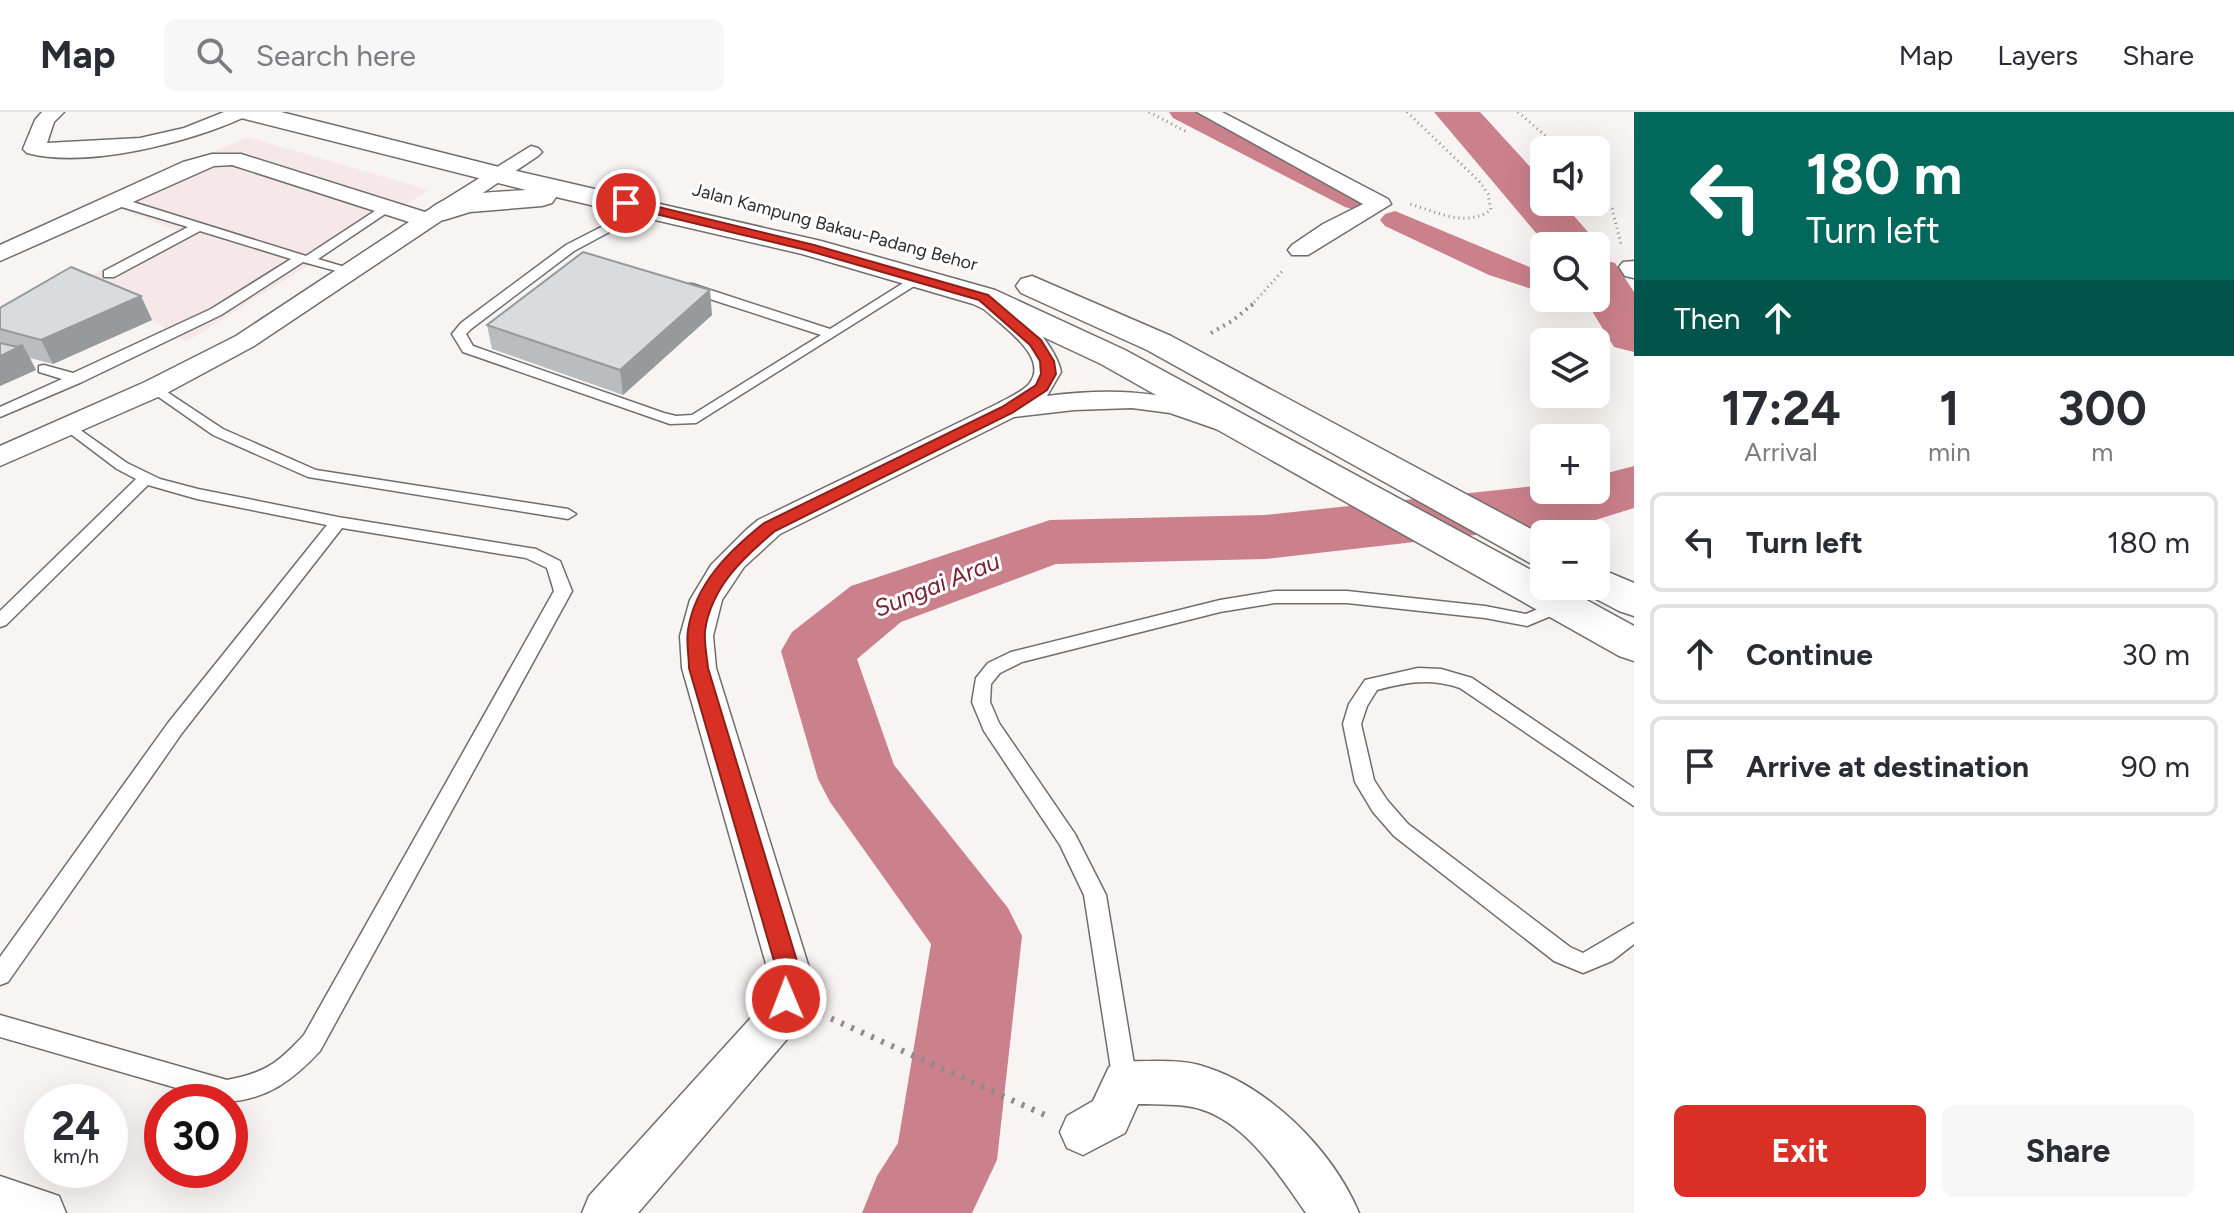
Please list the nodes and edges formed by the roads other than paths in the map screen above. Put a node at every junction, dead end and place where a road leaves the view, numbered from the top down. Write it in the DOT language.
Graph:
graph roads {
  1 [pos="54,112"];
  2 [pos="240,112"];
  3 [pos="250,112"];
  4 [pos="1207,112"];
  5 [pos="511,157"];
  6 [pos="562,159"];
  7 [pos="584,193"];
  8 [pos="116,201"];
  9 [pos="763,206"];
  10 [pos="388,208"];
  11 [pos="648,208"];
  12 [pos="437,216"];
  13 [pos="837,225"];
  14 [pos="198,227"];
  15 [pos="570,248"];
  16 [pos="1300,250"];
  17 [pos="586,253"];
  18 [pos="0,254"];
  19 [pos="305,259"];
  20 [pos="350,273"];
  21 [pos="109,274"];
  22 [pos="921,278"];
  23 [pos="985,282"];
  24 [pos="677,283"];
  25 [pos="828,333"];
  26 [pos="44,369"];
  27 [pos="77,379"];
  28 [pos="155,388"];
  29 [pos="1007,410"];
  30 [pos="0,413"];
  31 [pos="1273,425"];
  32 [pos="69,426"];
  33 [pos="0,457"];
  34 [pos="147,478"];
  35 [pos="568,514"];
  36 [pos="338,522"];
  37 [pos="1530,546"];
  38 [pos="1530,565"];
  39 [pos="1610,597"];
  40 [pos="1565,600"];
  41 [pos="1588,600"];
  42 [pos="1634,601"];
  43 [pos="0,621"];
  44 [pos="1634,645"];
  45 [pos="1634,798"];
  46 [pos="1634,932"];
  47 [pos="0,975"];
  48 [pos="0,1026"];
  49 [pos="1125,1082"];
  50 [pos="1083,1132"];
  51 [pos="0,1200"];
  52 [pos="42,1213"];
  53 [pos="606,1213"];
  54 [pos="1335,1213"];
  1 -- 2 [label="street"];
  3 -- 5 [label="street, Jalan Kampung Bakau-Padang Behor"];
  4 -- 16 [label="street"];
  5 -- 6 [label="street, Jalan Kampung Bakau-Padang Behor"];
  5 -- 7 [label="street, Jalan Kampung Bakau-Padang Behor"];
  5 -- 12 [label="street"];
  7 -- 11 [label="street, Jalan Kampung Bakau-Padang Behor"];
  7 -- 12 [label="street"];
  8 -- 10 [label="street"];
  8 -- 14 [label="lane"];
  8 -- 18 [label="street"];
  9 -- 13 [label="street, Jalan Kampung Bakau-Padang Behor"];
  10 -- 12 [label="street"];
  10 -- 19 [label="lane"];
  11 -- 15 [label="lane"];
  11 -- 22 [label="street, Jalan Kampung Bakau-Padang Behor"];
  12 -- 20 [label="street"];
  14 -- 19 [label="lane"];
  14 -- 21 [label="lane"];
  15 -- 17 [label="lane"];
  15 -- 25 [label="lane"];
  19 -- 20 [label="lane"];
  19 -- 27 [label="lane"];
  20 -- 28 [label="street"];
  22 -- 23 [label="street, Jalan Kampung Bakau-Padang Behor"];
  22 -- 25 [label="lane"];
  23 -- 29 [label="street"];
  23 -- 31 [label="street, Jalan Kampung Bakau-Padang Behor"];
  23 -- 31 [label="street, Jalan Kampung Bakau-Padang Behor"];
  24 -- 25 [label="lane"];
  26 -- 27 [label="lane"];
  27 -- 30 [label="lane"];
  28 -- 32 [label="street"];
  28 -- 35 [label="lane"];
  29 -- 31 [label="street"];
  29 -- 53 [label="street"];
  31 -- 37 [label="street, Jalan Kampung Bakau-Padang Behor"];
  31 -- 38 [label="street"];
  32 -- 33 [label="street"];
  32 -- 34 [label="lane"];
  34 -- 36 [label="lane"];
  34 -- 43 [label="lane"];
  36 -- 47 [label="lane"];
  36 -- 48 [label="lane"];
  39 -- 42 [label="street"];
  40 -- 49 [label="lane"];
  41 -- 44 [label="street"];
  45 -- 46 [label="lane"];
  49 -- 50 [label="street"];
  49 -- 54 [label="street"];
  51 -- 52 [label="street"];
}
